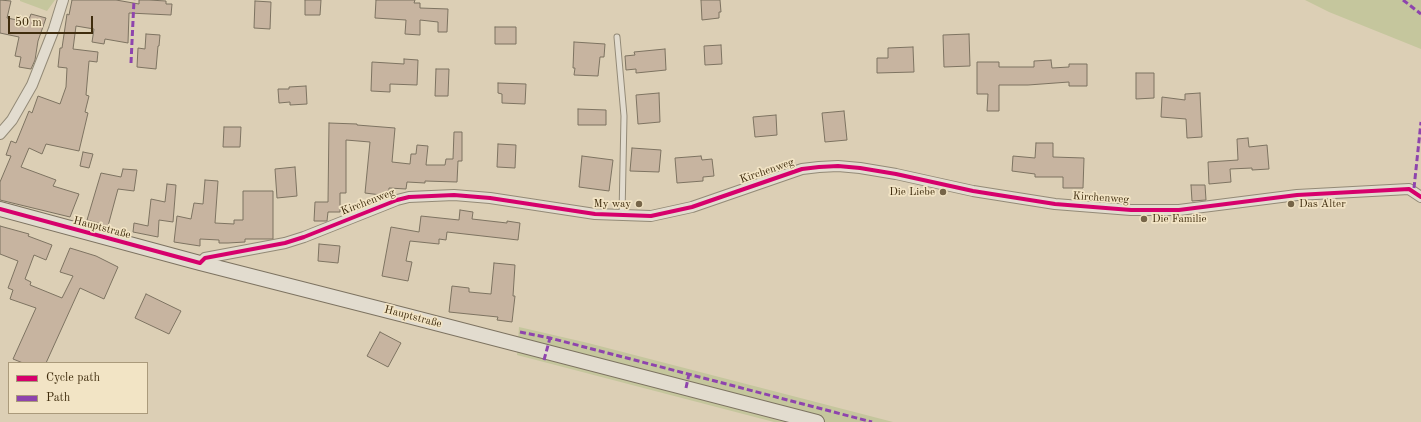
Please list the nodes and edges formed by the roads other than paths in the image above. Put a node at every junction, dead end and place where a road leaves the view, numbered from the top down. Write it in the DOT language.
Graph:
graph roads {
  1 [pos="63,0"];
  2 [pos="617,37"];
  3 [pos="0,134"];
  4 [pos="1421,197"];
  5 [pos="0,209"];
  6 [pos="622,216"];
  7 [pos="200,263"];
  8 [pos="817,422"];
  1 -- 3 [label="street"];
  2 -- 6 [label="lane"];
  4 -- 6 [label="street, Kirchenweg"];
  5 -- 7 [label="main road, Hauptstraße"];
  6 -- 7 [label="street, Kirchenweg"];
  7 -- 8 [label="main road, Hauptstraße"];
}
